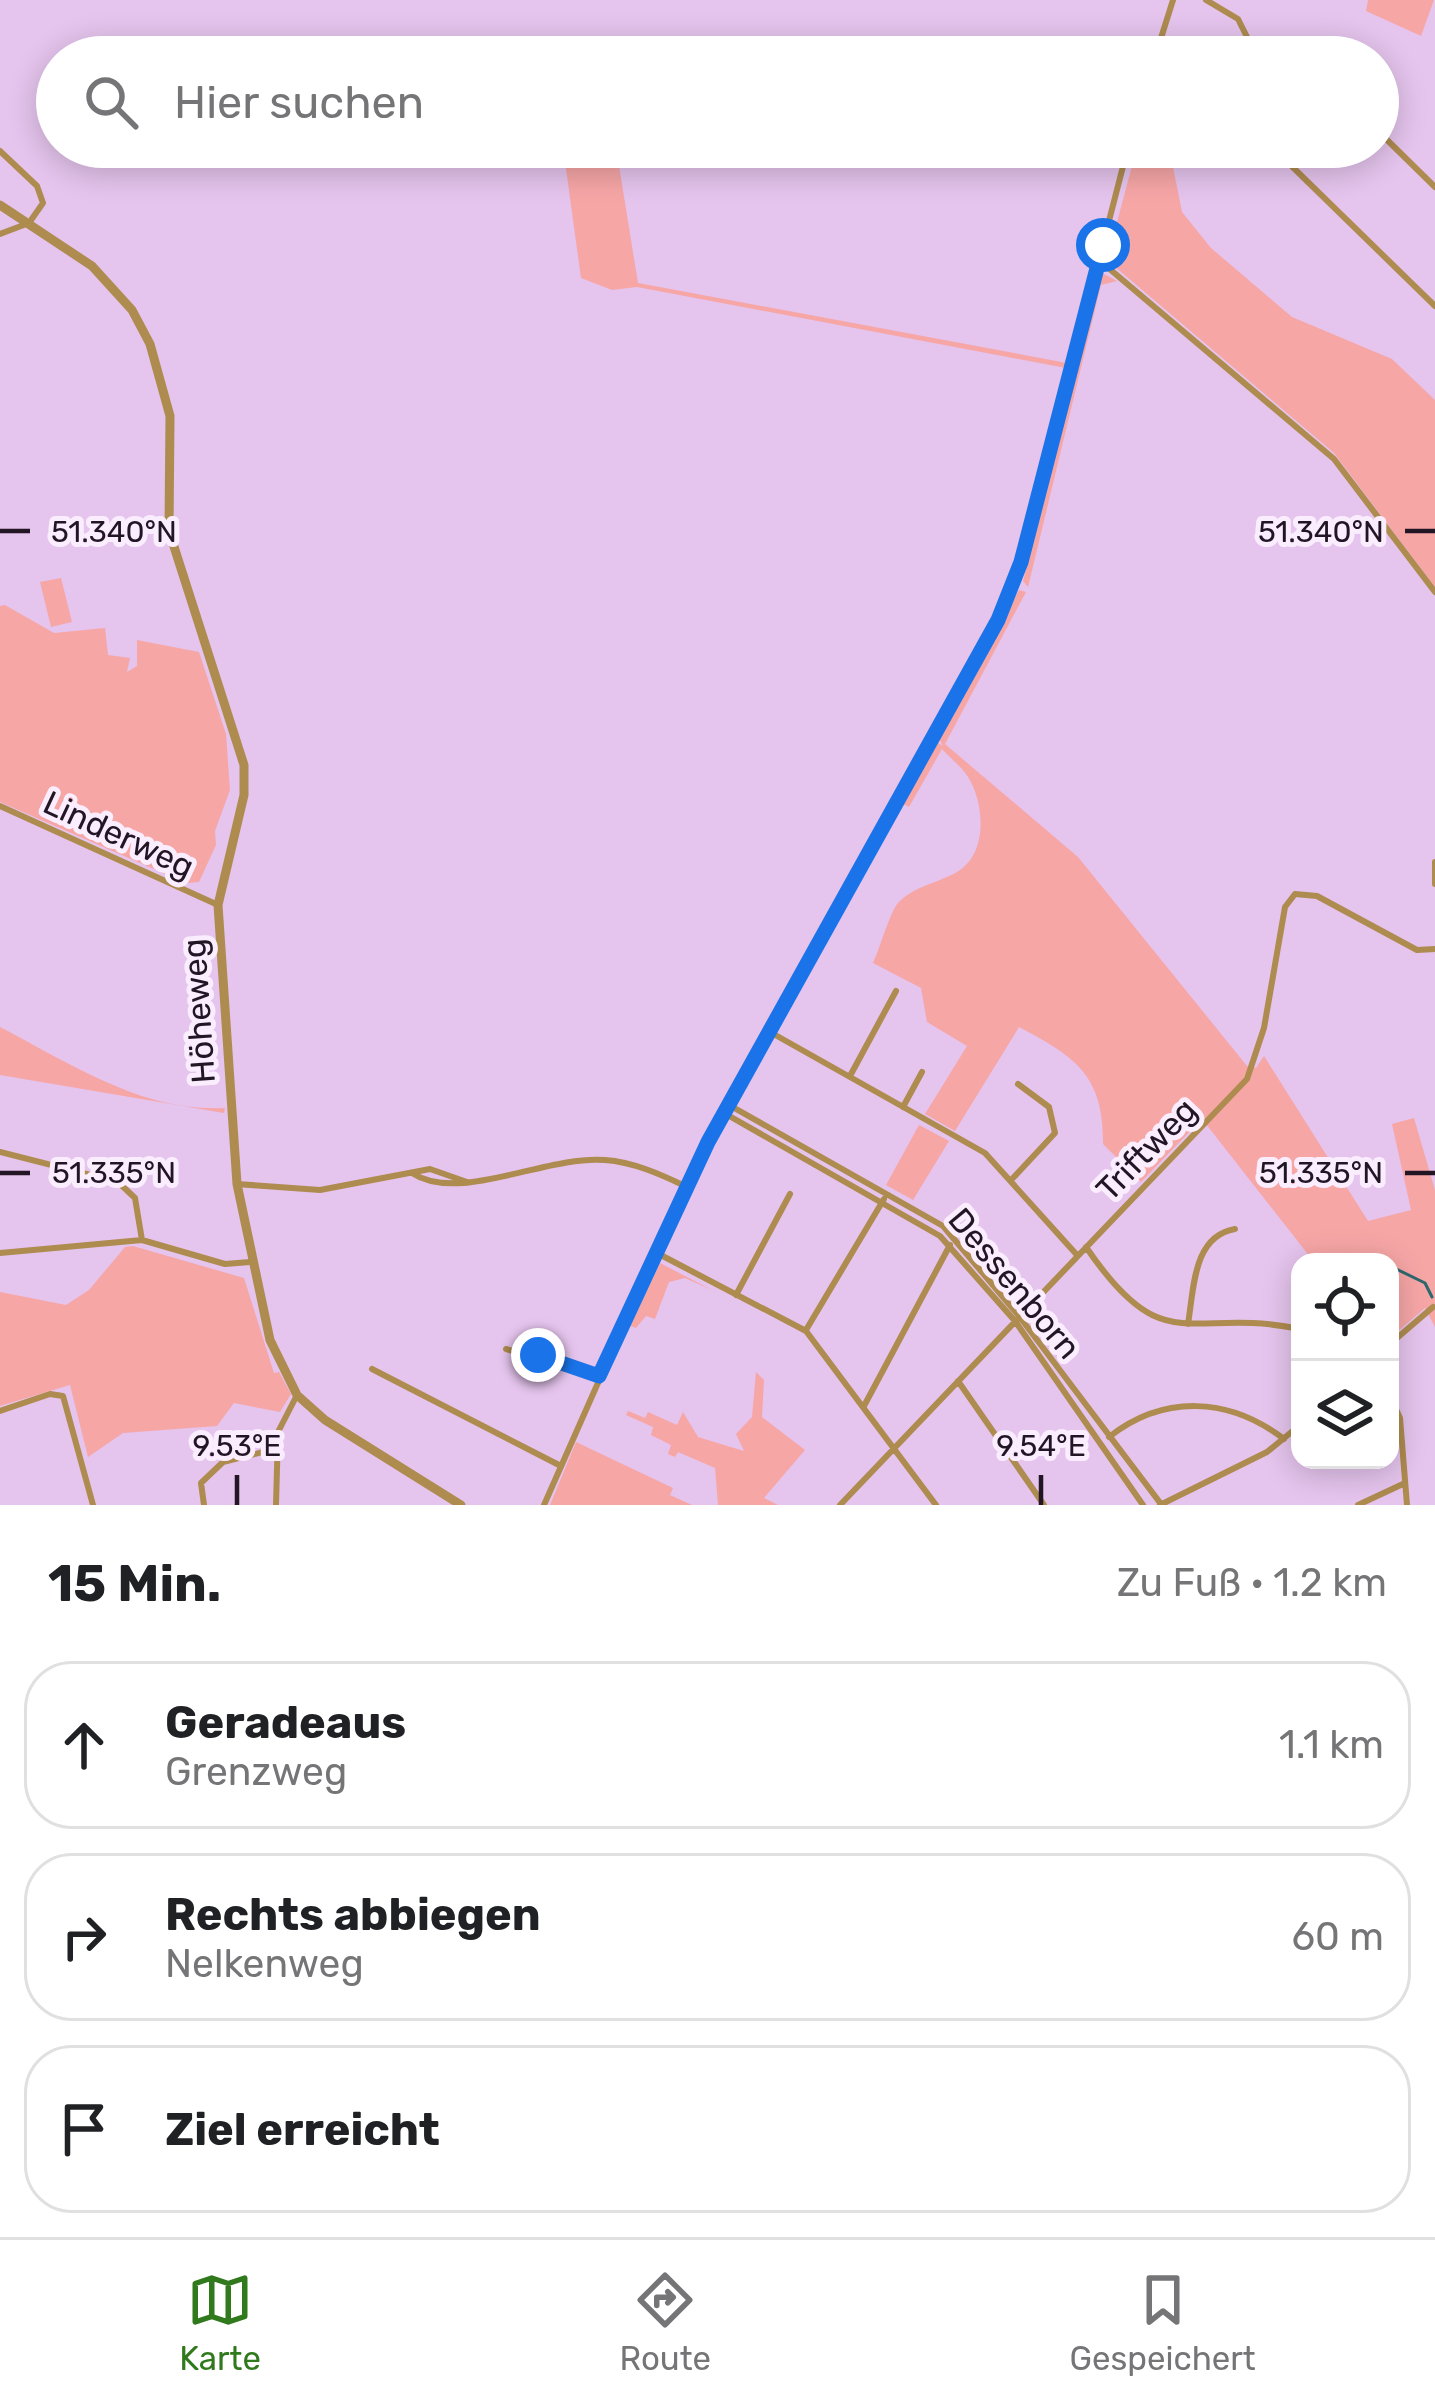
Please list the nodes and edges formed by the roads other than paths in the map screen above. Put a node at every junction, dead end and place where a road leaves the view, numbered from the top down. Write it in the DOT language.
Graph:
graph roads {
  1 [pos="1172,0"];
  2 [pos="1206,0"];
  3 [pos="1161,36"];
  4 [pos="1246,36"];
  5 [pos="0,151"];
  6 [pos="1399,151"];
  7 [pos="1123,168"];
  8 [pos="1294,168"];
  9 [pos="1435,187"];
  10 [pos="0,205"];
  11 [pos="29,223"];
  12 [pos="0,234"];
  13 [pos="1099,260"];
  14 [pos="1435,306"];
  15 [pos="1435,592"];
  16 [pos="0,806"];
  17 [pos="1435,862"];
  18 [pos="1435,884"];
  19 [pos="218,905"];
  20 [pos="1435,949"];
  21 [pos="896,991"];
  22 [pos="770,1032"];
  23 [pos="922,1072"];
  24 [pos="850,1076"];
  25 [pos="1018,1084"];
  26 [pos="903,1107"];
  27 [pos="727,1109"];
  28 [pos="0,1152"];
  29 [pos="412,1173"];
  30 [pos="1013,1178"];
  31 [pos="466,1182"];
  32 [pos="237,1184"];
  33 [pos="686,1186"];
  34 [pos="790,1194"];
  35 [pos="884,1199"];
  36 [pos="1235,1229"];
  37 [pos="142,1240"];
  38 [pos="950,1245"];
  39 [pos="1086,1246"];
  40 [pos="655,1252"];
  41 [pos="0,1253"];
  42 [pos="1077,1255"];
  43 [pos="250,1262"];
  44 [pos="736,1294"];
  45 [pos="1433,1307"];
  46 [pos="1017,1318"];
  47 [pos="1188,1324"];
  48 [pos="1291,1329"];
  49 [pos="806,1331"];
  50 [pos="1399,1336"];
  51 [pos="506,1349"];
  52 [pos="372,1369"];
  53 [pos="599,1376"];
  54 [pos="958,1381"];
  55 [pos="298,1394"];
  56 [pos="864,1406"];
  57 [pos="0,1411"];
  58 [pos="1399,1416"];
  59 [pos="1291,1432"];
  60 [pos="1109,1437"];
  61 [pos="1284,1439"];
  62 [pos="896,1447"];
  63 [pos="275,1449"];
  64 [pos="559,1465"];
  65 [pos="1405,1484"];
  66 [pos="93,1505"];
  67 [pos="203,1505"];
  68 [pos="276,1505"];
  69 [pos="461,1505"];
  70 [pos="544,1505"];
  71 [pos="840,1505"];
  72 [pos="936,1505"];
  73 [pos="1044,1505"];
  74 [pos="1143,1505"];
  75 [pos="1160,1505"];
  76 [pos="1358,1505"];
  77 [pos="1407,1505"];
  1 -- 3 [label="street"];
  2 -- 4 [label="street"];
  5 -- 11 [label="street"];
  6 -- 9 [label="street"];
  7 -- 13 [label="street"];
  8 -- 14 [label="street"];
  10 -- 11 [label="street, Höheweg"];
  11 -- 12 [label="street"];
  11 -- 19 [label="street, Höheweg"];
  13 -- 15 [label="street"];
  13 -- 22 [label="street"];
  16 -- 19 [label="street, Linderweg"];
  17 -- 18 [label="street"];
  19 -- 32 [label="street, Höheweg"];
  20 -- 39 [label="street, Triftweg"];
  21 -- 24 [label="street"];
  22 -- 24 [label="street"];
  22 -- 27 [label="street"];
  23 -- 26 [label="street"];
  24 -- 26 [label="street"];
  25 -- 30 [label="street"];
  26 -- 30 [label="street"];
  27 -- 33 [label="street"];
  27 -- 35 [label="street, Dessenborn"];
  27 -- 46 [label="street, Dessenborn"];
  28 -- 37 [label="street"];
  29 -- 31 [label="street"];
  29 -- 31 [label="street"];
  29 -- 32 [label="street"];
  30 -- 42 [label="street"];
  31 -- 33 [label="street"];
  32 -- 43 [label="street, Höheweg"];
  33 -- 40 [label="street"];
  34 -- 44 [label="street"];
  35 -- 38 [label="street, Dessenborn"];
  35 -- 49 [label="street"];
  36 -- 47 [label="street"];
  37 -- 41 [label="street"];
  37 -- 43 [label="street"];
  38 -- 46 [label="street, Dessenborn"];
  38 -- 56 [label="street"];
  39 -- 42 [label="street, Triftweg"];
  39 -- 47 [label="street"];
  40 -- 44 [label="street"];
  40 -- 53 [label="street"];
  42 -- 46 [label="street, Triftweg"];
  43 -- 55 [label="street, Höheweg"];
  44 -- 49 [label="street"];
  45 -- 50 [label="street"];
  46 -- 54 [label="street, Triftweg"];
  46 -- 60 [label="street, Dessenborn"];
  46 -- 74 [label="street, Dessenborn"];
  47 -- 48 [label="street"];
  49 -- 56 [label="street"];
  51 -- 53 [label="street"];
  52 -- 64 [label="street"];
  53 -- 64 [label="street"];
  54 -- 62 [label="street, Triftweg"];
  54 -- 73 [label="street"];
  55 -- 63 [label="street"];
  55 -- 69 [label="street, Höheweg"];
  56 -- 62 [label="street"];
  57 -- 66 [label="street"];
  58 -- 65 [label="street"];
  59 -- 61 [label="street"];
  60 -- 61 [label="street"];
  60 -- 75 [label="street, Dessenborn"];
  61 -- 75 [label="street"];
  62 -- 71 [label="street, Triftweg"];
  62 -- 72 [label="street"];
  63 -- 67 [label="street"];
  63 -- 68 [label="street"];
  64 -- 70 [label="street"];
  65 -- 76 [label="street"];
  65 -- 77 [label="street"];
}
